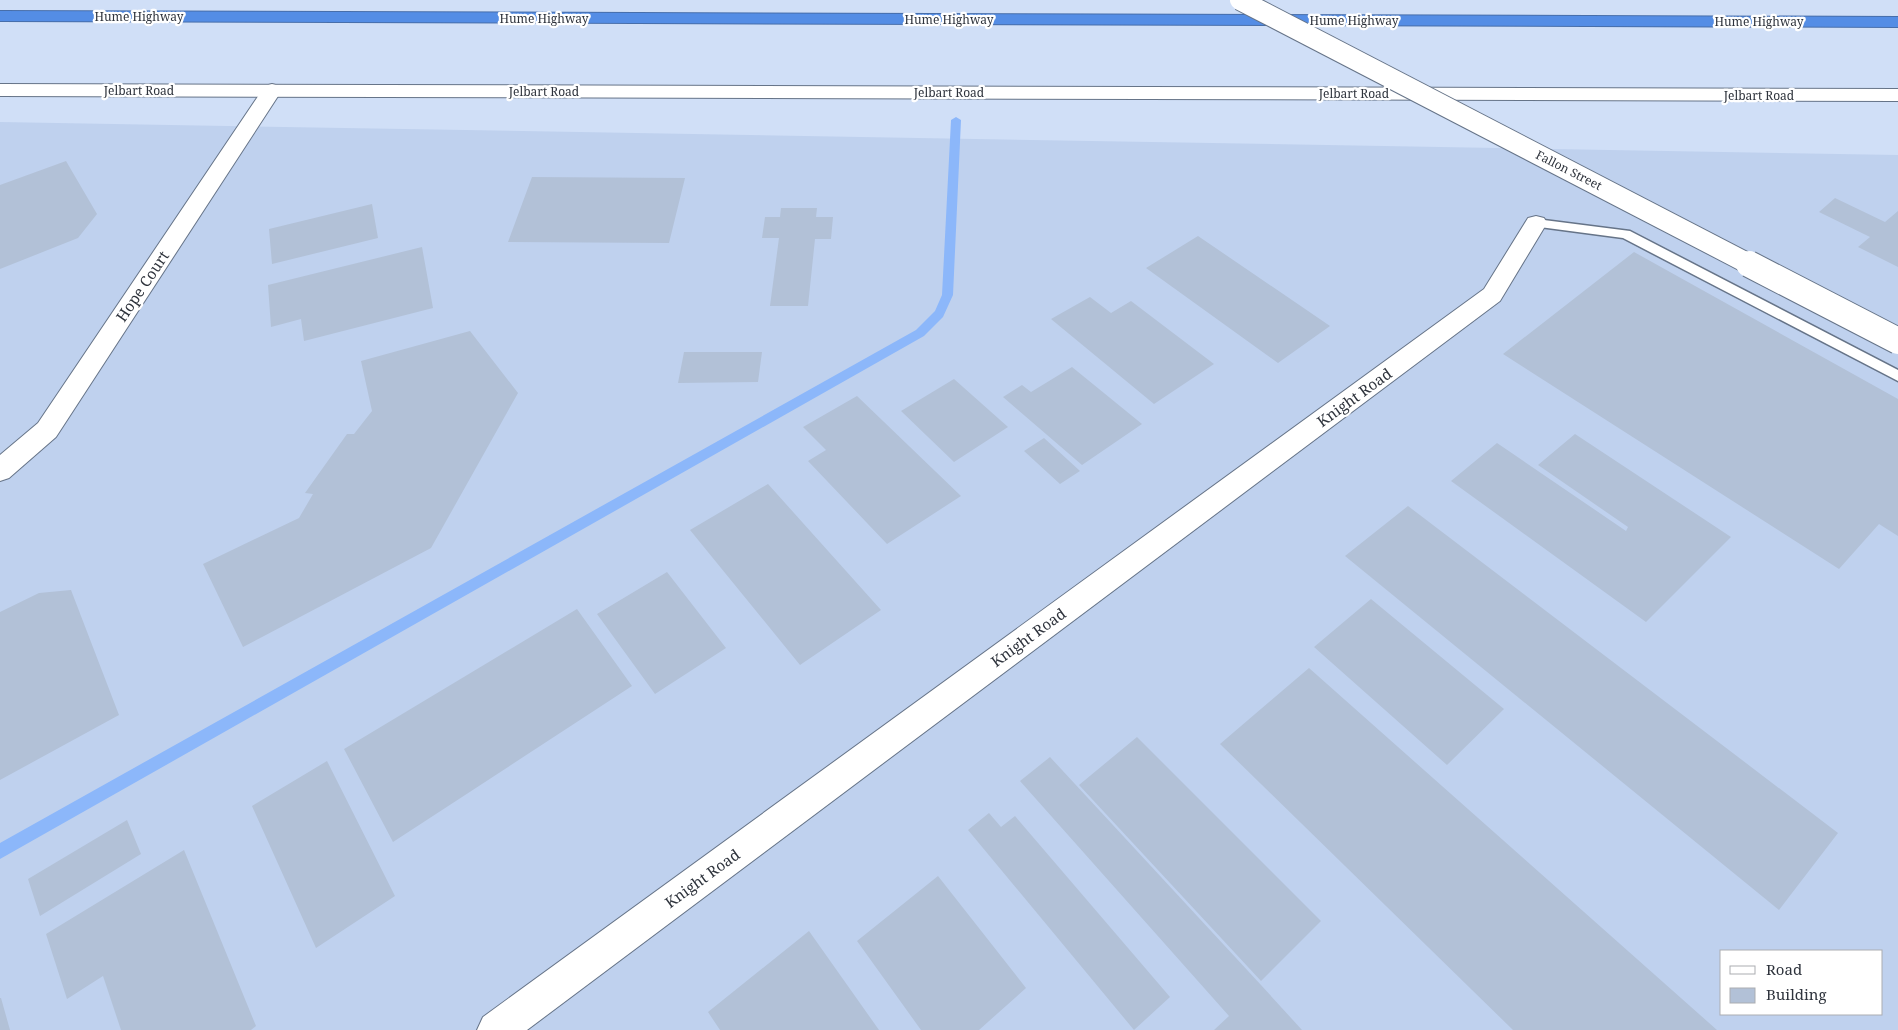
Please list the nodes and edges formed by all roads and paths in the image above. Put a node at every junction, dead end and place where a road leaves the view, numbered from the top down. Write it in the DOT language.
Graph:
graph roads {
  1 [pos="1240,0"];
  2 [pos="0,16"];
  3 [pos="1898,22"];
  4 [pos="0,90"];
  5 [pos="272,90"];
  6 [pos="1898,96"];
  7 [pos="1536,222"];
  8 [pos="1898,341"];
  9 [pos="1898,376"];
  10 [pos="0,470"];
  11 [pos="496,1030"];
  1 -- 8 [label="street, Fallon Street, bridge"];
  2 -- 3 [label="highway, Hume Highway"];
  4 -- 5 [label="street, Jelbart Road"];
  5 -- 6 [label="street, Jelbart Road"];
  5 -- 10 [label="street, Hope Court"];
  7 -- 9 [label="lane"];
  7 -- 11 [label="street, Knight Road"];
}
